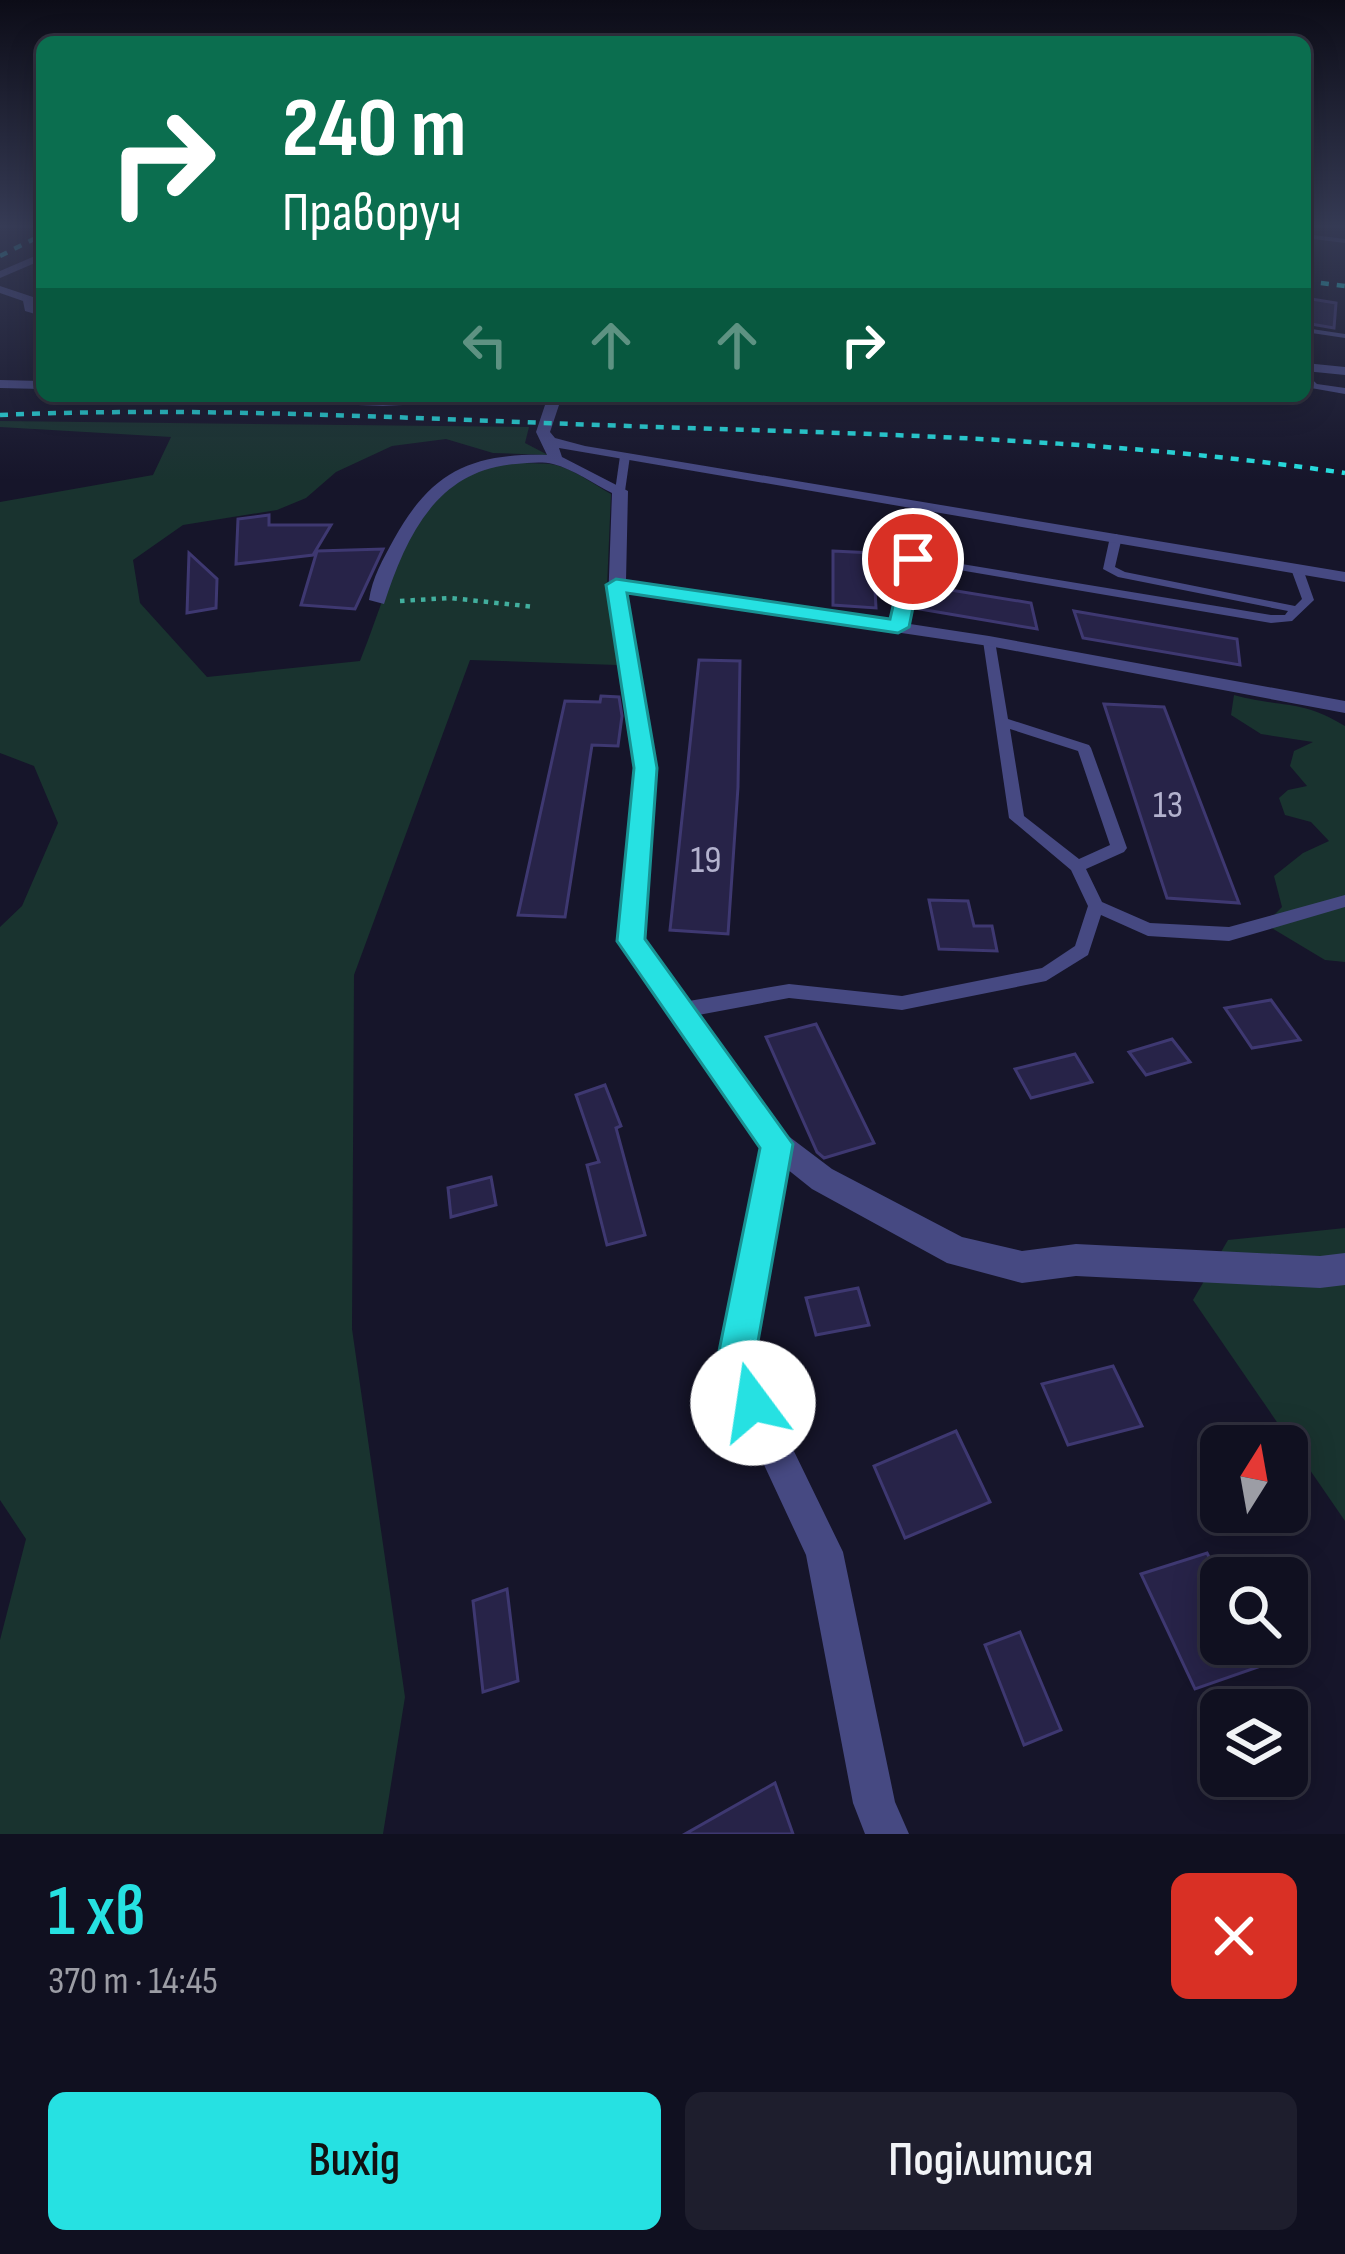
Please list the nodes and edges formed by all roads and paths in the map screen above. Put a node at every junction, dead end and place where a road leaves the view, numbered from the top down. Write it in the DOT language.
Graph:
graph roads {
  1 [pos="1311,331"];
  2 [pos="1345,336"];
  3 [pos="1345,371"];
  4 [pos="1311,372"];
  5 [pos="1311,381"];
  6 [pos="0,384"];
  7 [pos="36,385"];
  8 [pos="1345,391"];
  9 [pos="552,402"];
  10 [pos="553,450"];
  11 [pos="625,456"];
  12 [pos="620,491"];
  13 [pos="1116,537"];
  14 [pos="1298,568"];
  15 [pos="1345,577"];
  16 [pos="616,585"];
  17 [pos="378,599"];
  18 [pos="536,607"];
  19 [pos="1299,610"];
  20 [pos="898,627"];
  21 [pos="988,641"];
  22 [pos="1345,706"];
  23 [pos="1002,722"];
  24 [pos="1077,866"];
  25 [pos="1345,901"];
  26 [pos="1096,906"];
  27 [pos="676,1010"];
  28 [pos="777,1144"];
  29 [pos="1345,1269"];
  30 [pos="886,1834"];
  1 -- 2 [label="lane"];
  3 -- 4 [label="street"];
  5 -- 8 [label="lane"];
  6 -- 7 [label="street"];
  9 -- 10 [label="street"];
  10 -- 11 [label="street"];
  10 -- 12 [label="street"];
  10 -- 17 [label="street"];
  11 -- 12 [label="lane"];
  11 -- 13 [label="street"];
  12 -- 16 [label="street"];
  13 -- 14 [label="street"];
  13 -- 19 [label="lane"];
  14 -- 15 [label="street"];
  14 -- 19 [label="lane"];
  16 -- 20 [label="street"];
  16 -- 27 [label="street"];
  17 -- 18 [label="path"];
  19 -- 20 [label="lane"];
  20 -- 21 [label="street"];
  21 -- 22 [label="street"];
  21 -- 23 [label="lane"];
  23 -- 24 [label="lane"];
  23 -- 24 [label="lane"];
  24 -- 26 [label="lane"];
  25 -- 26 [label="lane"];
  26 -- 27 [label="lane"];
  27 -- 28 [label="street"];
  28 -- 29 [label="street"];
  28 -- 30 [label="street"];
}
